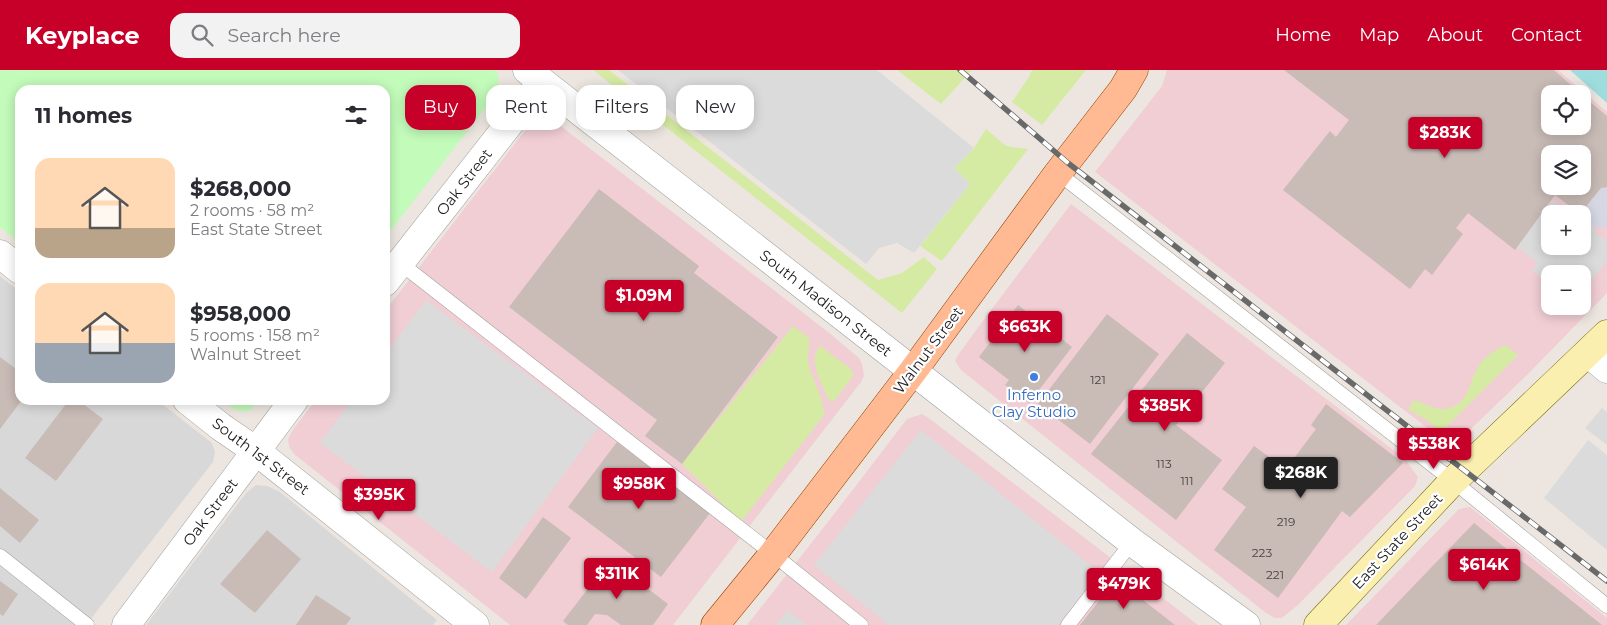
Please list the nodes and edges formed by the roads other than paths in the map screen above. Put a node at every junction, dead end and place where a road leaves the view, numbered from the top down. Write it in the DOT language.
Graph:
graph roads {
  1 [pos="1134,70"];
  2 [pos="535,76"];
  3 [pos="1058,173"];
  4 [pos="0,254"];
  5 [pos="15,266"];
  6 [pos="393,273"];
  7 [pos="1607,334"];
  8 [pos="1597,361"];
  9 [pos="913,371"];
  10 [pos="193,405"];
  11 [pos="290,405"];
  12 [pos="256,451"];
  13 [pos="1453,481"];
  14 [pos="1132,542"];
  15 [pos="773,554"];
  16 [pos="0,556"];
  17 [pos="1607,606"];
  18 [pos="87,625"];
  19 [pos="126,625"];
  20 [pos="475,625"];
  21 [pos="715,625"];
  22 [pos="861,625"];
  23 [pos="1068,625"];
  24 [pos="1246,625"];
  25 [pos="1318,625"];
  1 -- 3 [label="main road, Walnut Street"];
  2 -- 6 [label="street, Oak Street"];
  2 -- 9 [label="street, South Madison Street"];
  3 -- 9 [label="main road, Walnut Street"];
  3 -- 13 [label="lane"];
  4 -- 5 [label="street"];
  6 -- 15 [label="lane"];
  7 -- 8 [label="main road, East State Street"];
  8 -- 13 [label="main road, East State Street"];
  9 -- 14 [label="street, South Madison Street"];
  9 -- 15 [label="main road, Walnut Street"];
  10 -- 12 [label="street, South 1st Street"];
  11 -- 12 [label="street, Oak Street"];
  12 -- 19 [label="street, Oak Street"];
  12 -- 20 [label="street, South 1st Street"];
  13 -- 17 [label="lane"];
  13 -- 25 [label="main road, East State Street"];
  14 -- 23 [label="lane"];
  14 -- 24 [label="street, South Madison Street"];
  15 -- 21 [label="main road, Walnut Street"];
  15 -- 22 [label="lane"];
  16 -- 18 [label="lane"];
}
